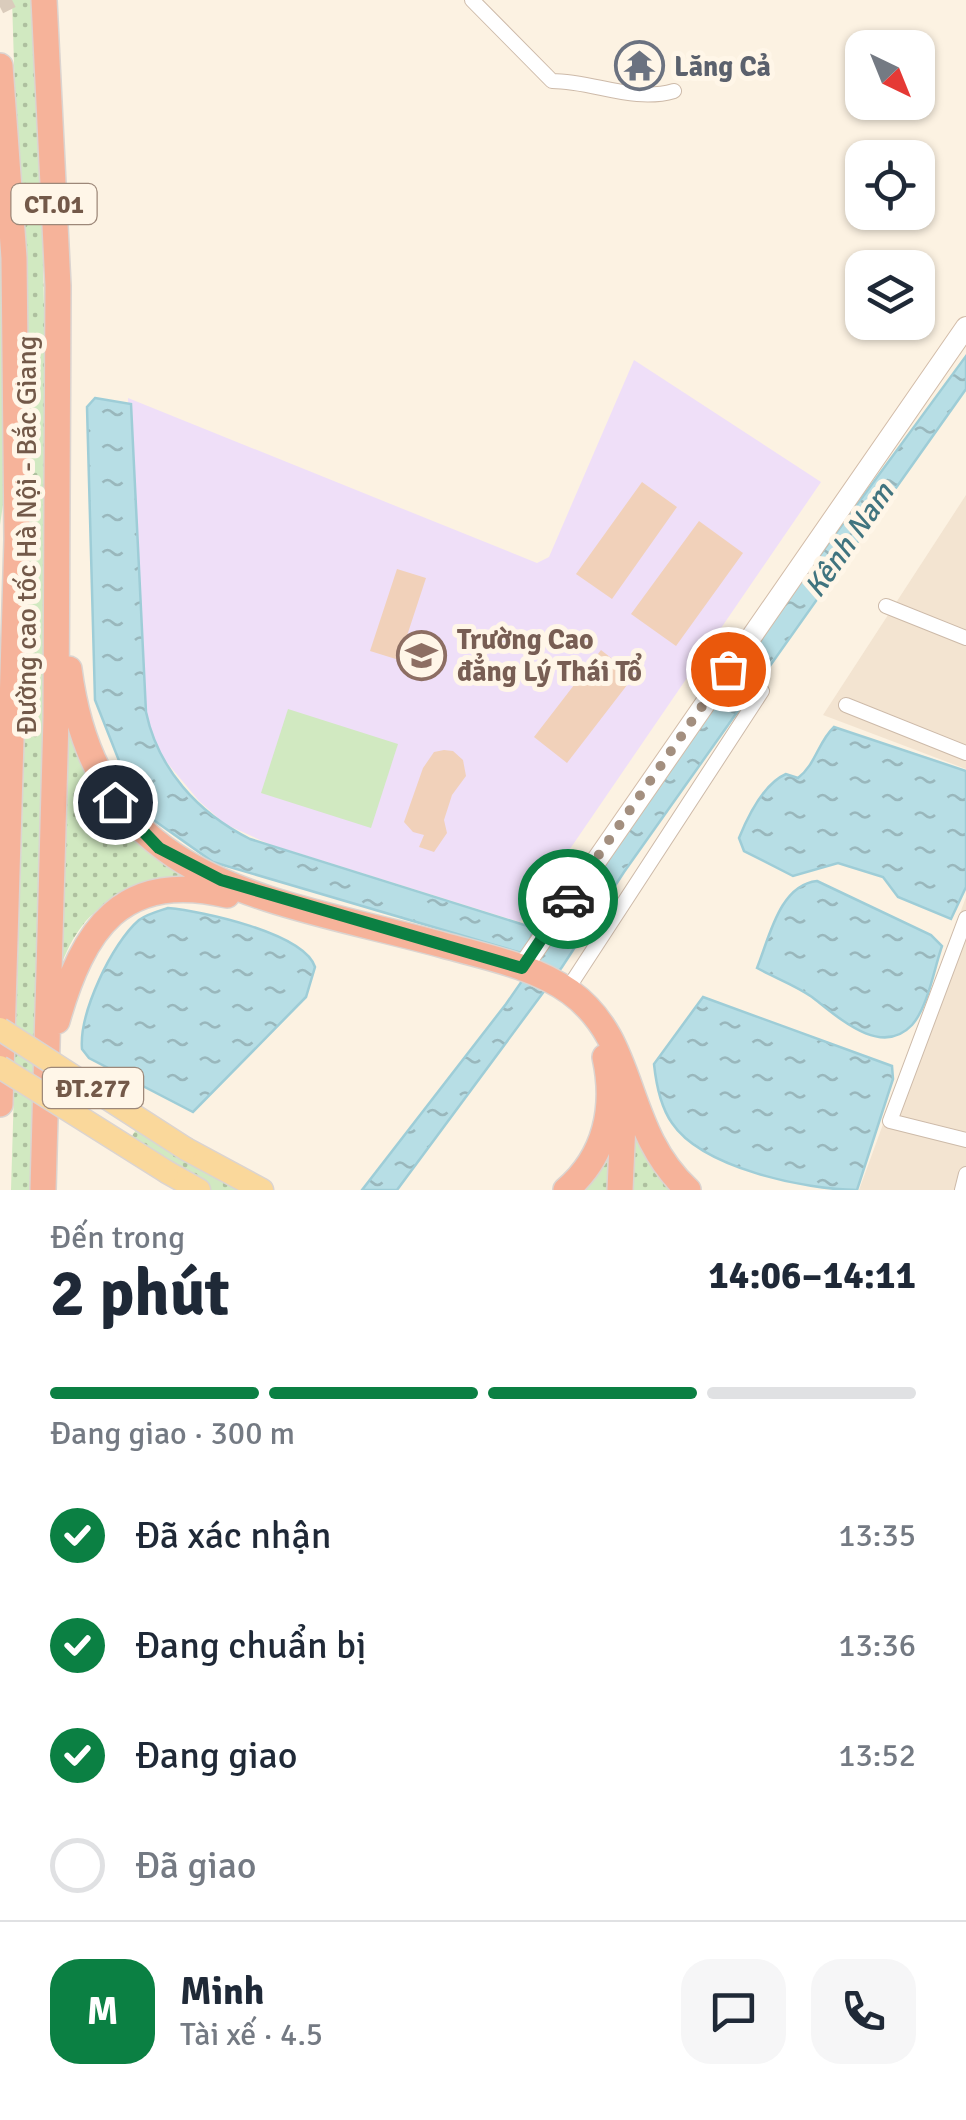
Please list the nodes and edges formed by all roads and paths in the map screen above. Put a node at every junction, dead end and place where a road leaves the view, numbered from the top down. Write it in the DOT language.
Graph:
graph roads {
  1 [pos="44,0"];
  2 [pos="472,0"];
  3 [pos="0,66"];
  4 [pos="674,90"];
  5 [pos="14,289"];
  6 [pos="966,328"];
  7 [pos="56,409"];
  8 [pos="0,550"];
  9 [pos="886,606"];
  10 [pos="966,638"];
  11 [pos="762,691"];
  12 [pos="846,705"];
  13 [pos="966,753"];
  14 [pos="966,918"];
  15 [pos="0,946"];
  16 [pos="515,972"];
  17 [pos="562,993"];
  18 [pos="1,1047"];
  19 [pos="48,1055"];
  20 [pos="625,1080"];
  21 [pos="0,1104"];
  22 [pos="966,1140"];
  23 [pos="966,1174"];
  24 [pos="42,1190"];
  25 [pos="199,1190"];
  26 [pos="262,1190"];
  27 [pos="566,1190"];
  28 [pos="620,1190"];
  29 [pos="688,1190"];
  30 [pos="962,1190"];
  1 -- 7 [label="highway, Đường cao tốc Hà Nội - Bắc Giang / CT.01"];
  2 -- 4 [label="street"];
  3 -- 5 [label="highway, Đường cao tốc Hà Nội - Bắc Giang / CT.01"];
  5 -- 8 [label="highway"];
  5 -- 18 [label="highway, Đường cao tốc Hà Nội - Bắc Giang / CT.01"];
  6 -- 16 [label="street"];
  7 -- 16 [label="highway"];
  7 -- 19 [label="highway, Đường cao tốc Hà Nội - Bắc Giang / CT.01"];
  9 -- 10 [label="street"];
  11 -- 17 [label="street"];
  12 -- 13 [label="street"];
  14 -- 22 [label="street"];
  15 -- 18 [label="highway"];
  16 -- 17 [label="highway"];
  16 -- 19 [label="highway"];
  17 -- 20 [label="highway"];
  17 -- 27 [label="highway"];
  18 -- 21 [label="highway, Đường cao tốc Hà Nội - Bắc Giang / CT.01"];
  18 -- 25 [label="main road, ĐT.277, bridge"];
  18 -- 26 [label="main road, ĐT.277, bridge"];
  19 -- 24 [label="highway, Đường cao tốc Hà Nội - Bắc Giang / CT.01"];
  20 -- 28 [label="highway"];
  20 -- 29 [label="highway"];
  23 -- 30 [label="street"];
}
